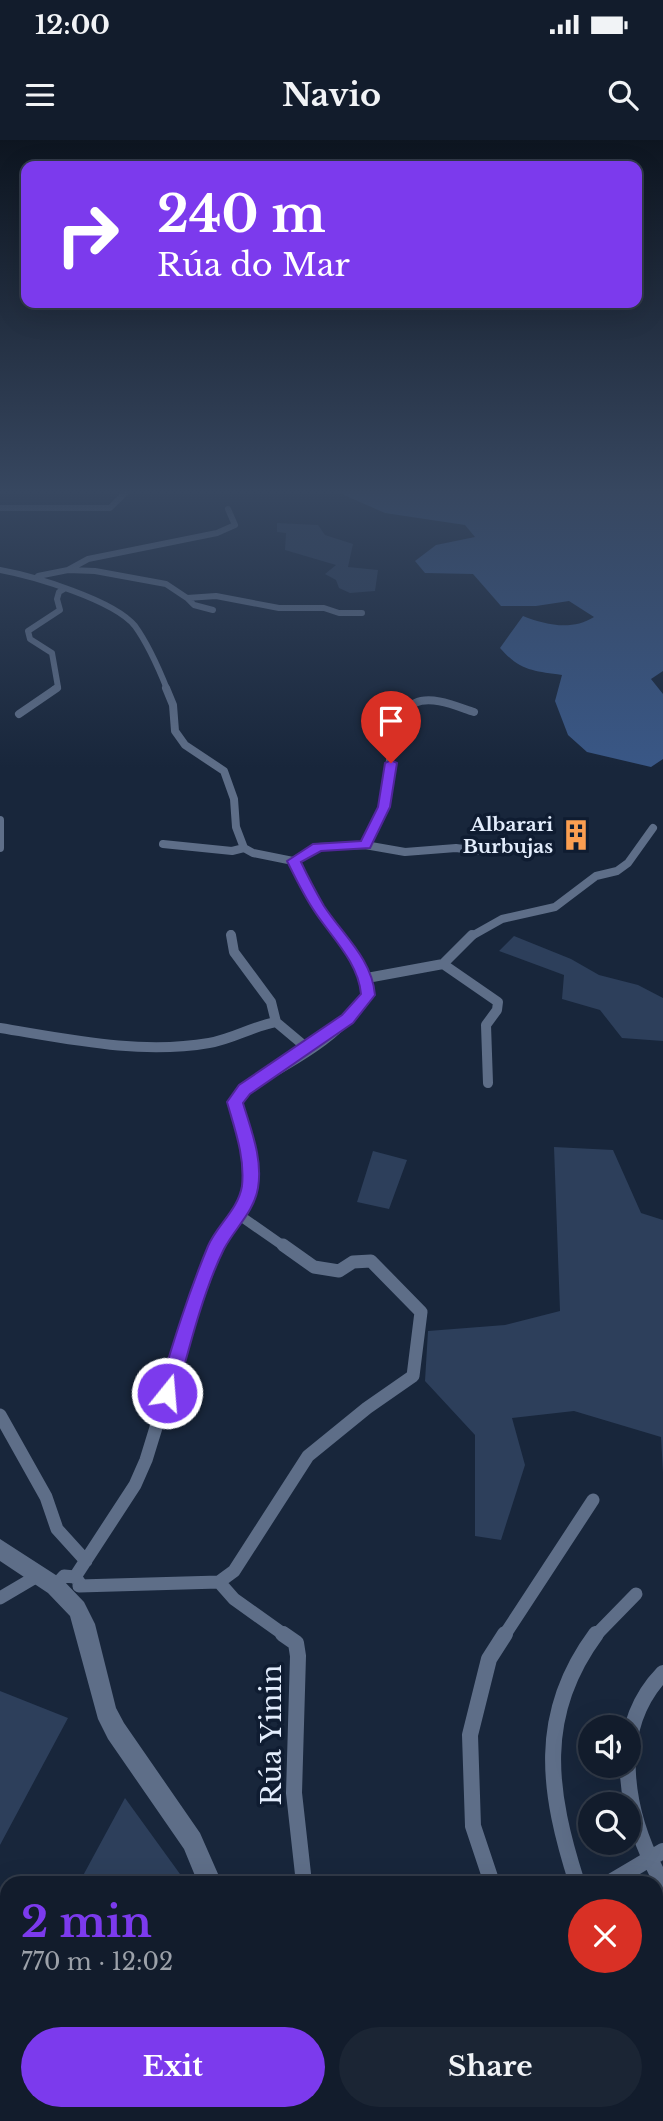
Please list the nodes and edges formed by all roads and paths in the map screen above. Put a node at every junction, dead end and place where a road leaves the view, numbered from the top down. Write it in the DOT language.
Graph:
graph roads {
  1 [pos="51,583"];
  2 [pos="163,583"];
  3 [pos="64,589"];
  4 [pos="187,598"];
  5 [pos="213,610"];
  6 [pos="362,613"];
  7 [pos="474,712"];
  8 [pos="19,714"];
  9 [pos="0,820"];
  10 [pos="653,828"];
  11 [pos="163,844"];
  12 [pos="365,845"];
  13 [pos="0,848"];
  14 [pos="244,848"];
  15 [pos="478,851"];
  16 [pos="293,861"];
  17 [pos="231,934"];
  18 [pos="443,964"];
  19 [pos="367,978"];
  20 [pos="276,1022"];
  21 [pos="0,1028"];
  22 [pos="307,1048"];
  23 [pos="488,1083"];
  24 [pos="239,1215"];
  25 [pos="0,1415"];
  26 [pos="593,1500"];
  27 [pos="0,1549"];
  28 [pos="86,1561"];
  29 [pos="219,1582"];
  30 [pos="64,1585"];
  31 [pos="636,1594"];
  32 [pos="0,1598"];
  33 [pos="663,1672"];
  34 [pos="657,1855"];
  35 [pos="207,1876"];
  36 [pos="303,1876"];
  37 [pos="490,1876"];
  38 [pos="574,1876"];
  39 [pos="621,1876"];
  40 [pos="661,1876"];
  1 -- 3 [label="street"];
  2 -- 4 [label="street"];
  3 -- 8 [label="street"];
  3 -- 14 [label="street"];
  4 -- 5 [label="street"];
  4 -- 6 [label="street"];
  7 -- 12 [label="street"];
  9 -- 13 [label="street"];
  10 -- 18 [label="street"];
  11 -- 14 [label="street"];
  12 -- 15 [label="street"];
  12 -- 16 [label="street"];
  14 -- 16 [label="street"];
  16 -- 19 [label="street"];
  17 -- 20 [label="street"];
  18 -- 19 [label="street"];
  18 -- 23 [label="street"];
  19 -- 22 [label="street"];
  20 -- 21 [label="street"];
  20 -- 22 [label="street"];
  22 -- 24 [label="street"];
  24 -- 28 [label="street"];
  24 -- 29 [label="street"];
  25 -- 28 [label="street"];
  26 -- 37 [label="street"];
  27 -- 30 [label="main road"];
  28 -- 30 [label="street"];
  29 -- 30 [label="street"];
  29 -- 36 [label="street, Rúa Yinin"];
  30 -- 32 [label="street"];
  30 -- 35 [label="main road"];
  31 -- 38 [label="street"];
  33 -- 34 [label="street"];
  34 -- 39 [label="street"];
  34 -- 40 [label="street"];
}
